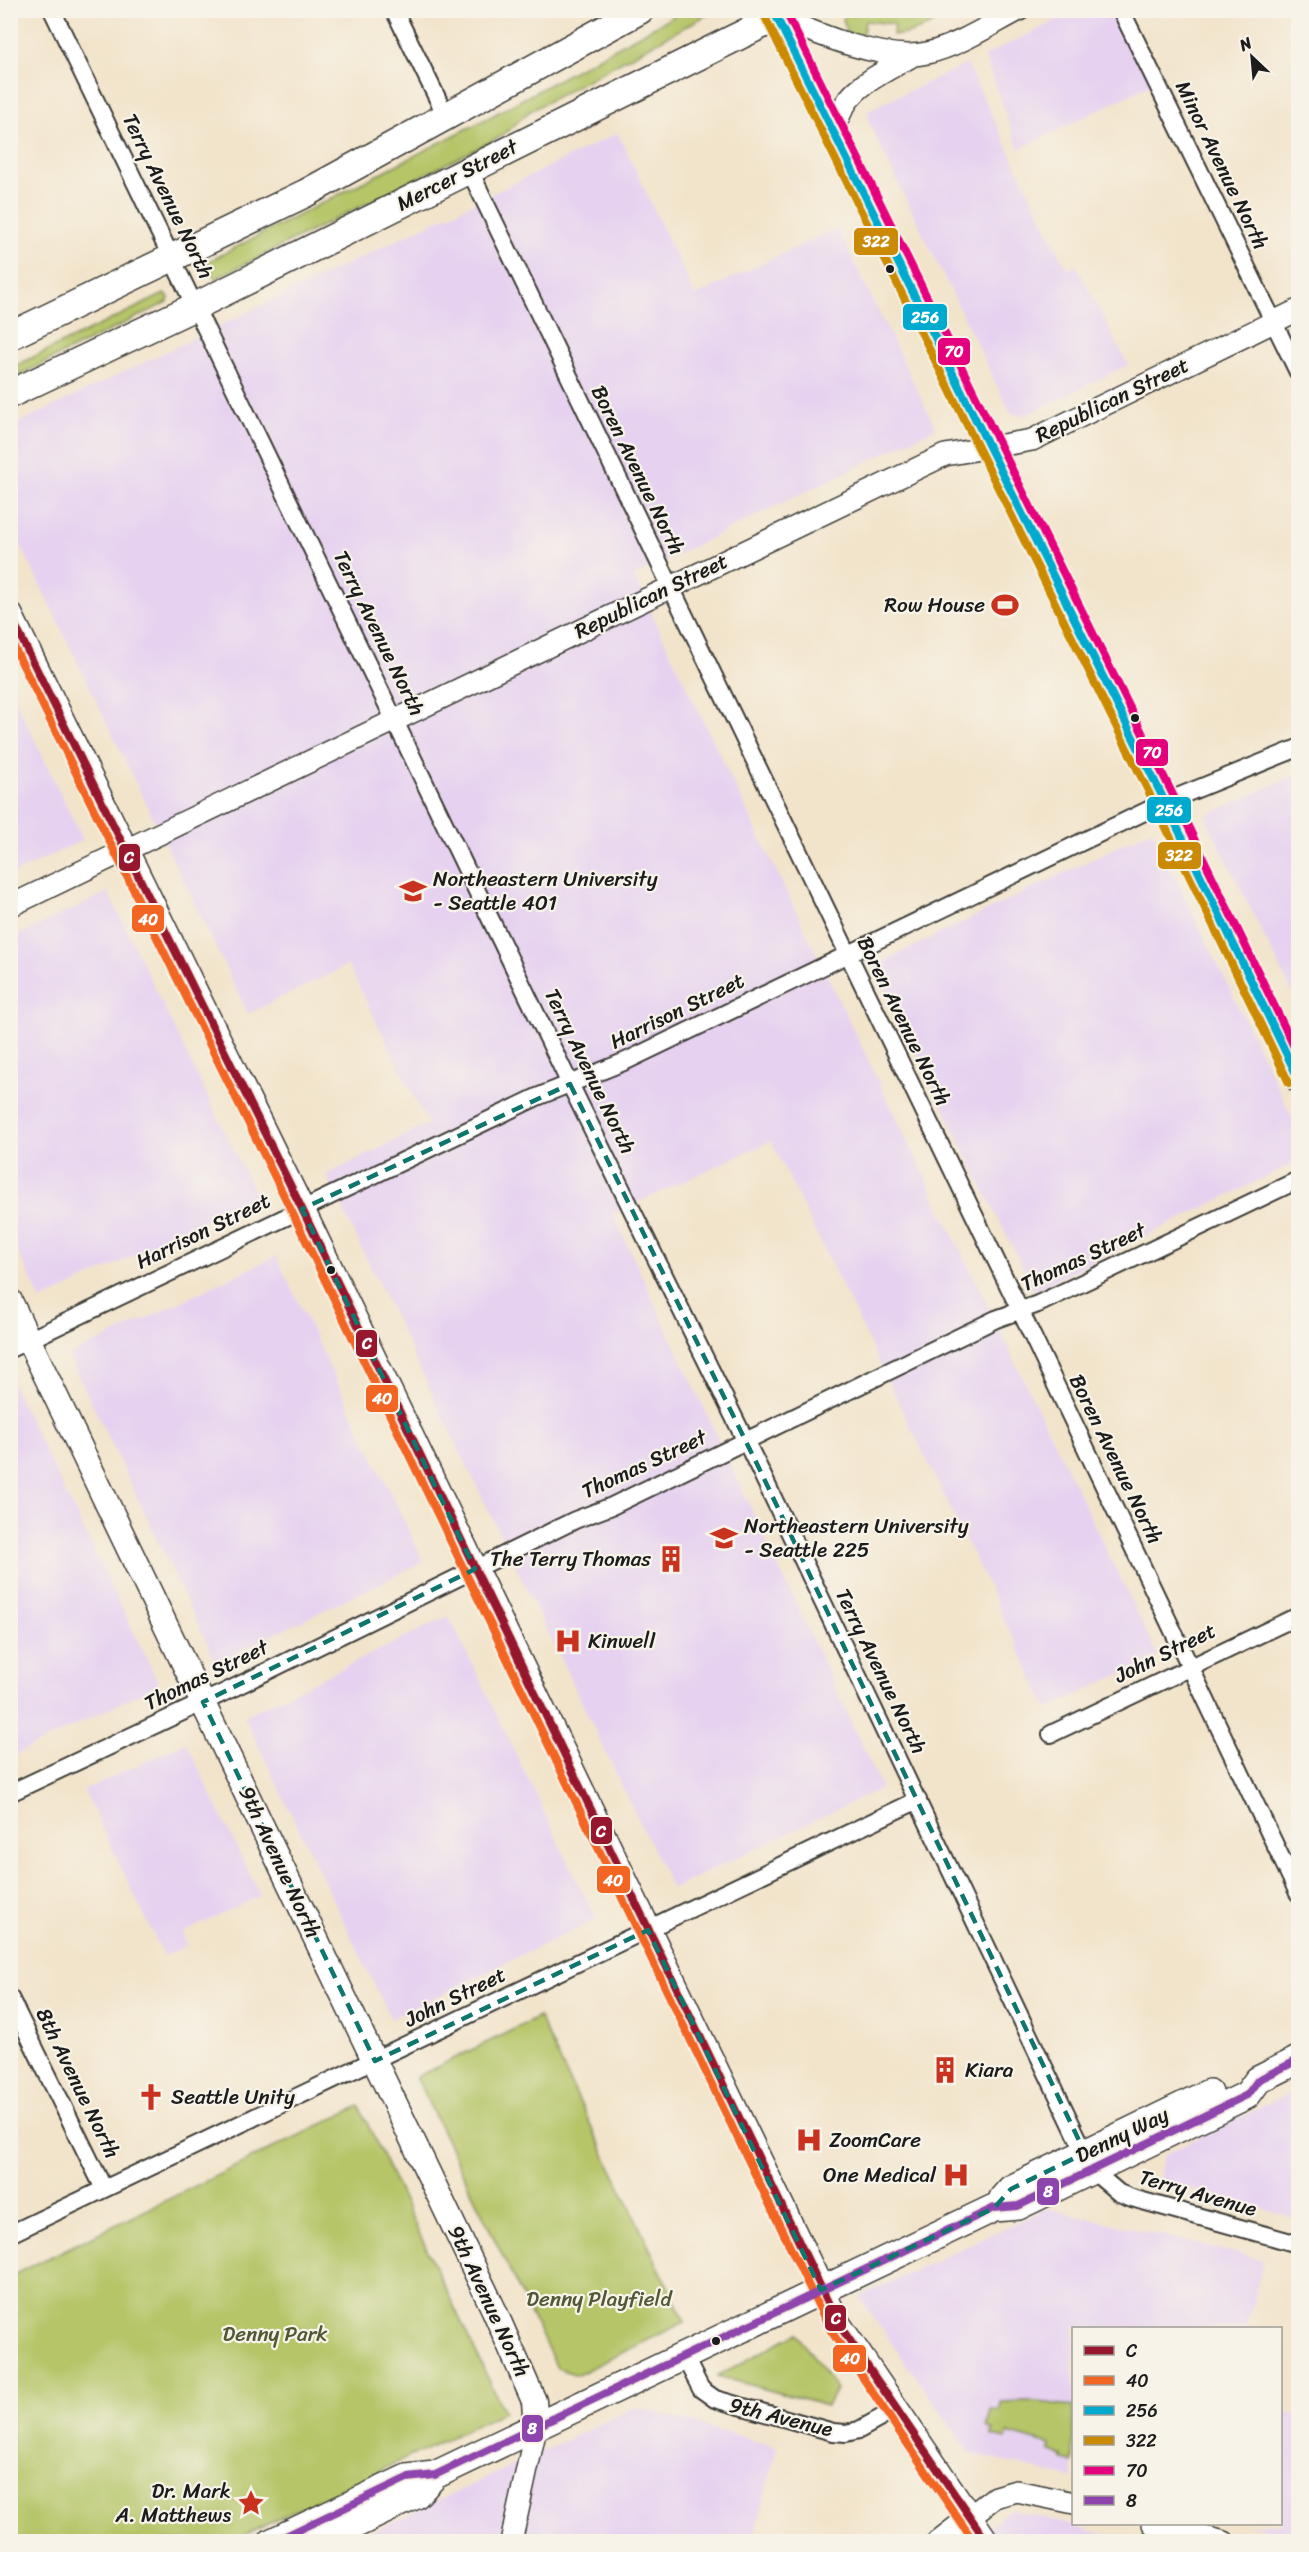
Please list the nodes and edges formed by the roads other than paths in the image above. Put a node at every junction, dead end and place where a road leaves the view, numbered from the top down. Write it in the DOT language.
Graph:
graph roads {
  1 [pos="52,10"];
  2 [pos="394,10"];
  3 [pos="640,10"];
  4 [pos="1019,10"];
  5 [pos="1121,10"];
  6 [pos="779,13"];
  7 [pos="912,56"];
  8 [pos="447,118"];
  9 [pos="834,132"];
  10 [pos="469,169"];
  11 [pos="173,257"];
  12 [pos="196,306"];
  13 [pos="1299,310"];
  14 [pos="1274,322"];
  15 [pos="10,336"];
  16 [pos="1299,372"];
  17 [pos="10,394"];
  18 [pos="990,447"];
  19 [pos="669,587"];
  20 [pos="10,614"];
  21 [pos="396,719"];
  22 [pos="1299,748"];
  23 [pos="1165,802"];
  24 [pos="126,850"];
  25 [pos="10,906"];
  26 [pos="847,955"];
  27 [pos="1299,1078"];
  28 [pos="570,1084"];
  29 [pos="1299,1180"];
  30 [pos="302,1209"];
  31 [pos="10,1301"];
  32 [pos="1020,1310"];
  33 [pos="20,1345"];
  34 [pos="746,1441"];
  35 [pos="475,1569"];
  36 [pos="1299,1616"];
  37 [pos="1190,1665"];
  38 [pos="203,1702"];
  39 [pos="1051,1734"];
  40 [pos="10,1793"];
  41 [pos="918,1800"];
  42 [pos="1299,1893"];
  43 [pos="648,1930"];
  44 [pos="10,1998"];
  45 [pos="1299,2060"];
  46 [pos="375,2061"];
  47 [pos="1089,2162"];
  48 [pos="104,2189"];
  49 [pos="10,2234"];
  50 [pos="1299,2244"];
  51 [pos="821,2290"];
  52 [pos="684,2356"];
  53 [pos="897,2409"];
  54 [pos="536,2428"];
  55 [pos="435,2475"];
  56 [pos="1072,2503"];
  57 [pos="970,2515"];
  58 [pos="1161,2525"];
  59 [pos="272,2541"];
  60 [pos="319,2541"];
  61 [pos="511,2541"];
  62 [pos="937,2541"];
  63 [pos="987,2541"];
  64 [pos="1224,2541"];
  1 -- 11 [label="street, Terry Avenue North"];
  2 -- 8 [label="street"];
  3 -- 8 [label="main road"];
  4 -- 7 [label="street"];
  5 -- 14 [label="street, Minor Avenue North"];
  6 -- 7 [label="street"];
  6 -- 9 [label="main road"];
  6 -- 10 [label="main road, Mercer Street"];
  7 -- 9 [label="street"];
  8 -- 11 [label="main road"];
  9 -- 18 [label="main road"];
  10 -- 12 [label="main road, Mercer Street"];
  10 -- 19 [label="street, Boren Avenue North"];
  11 -- 12 [label="street, Terry Avenue North"];
  11 -- 15 [label="main road"];
  12 -- 17 [label="main road, Mercer Street"];
  12 -- 21 [label="street, Terry Avenue North"];
  13 -- 14 [label="street, Republican Street"];
  14 -- 16 [label="street, Minor Avenue North"];
  14 -- 18 [label="street, Republican Street"];
  18 -- 19 [label="street, Republican Street"];
  18 -- 23 [label="main road"];
  19 -- 21 [label="street, Republican Street"];
  19 -- 26 [label="street, Boren Avenue North"];
  20 -- 24 [label="main road"];
  21 -- 24 [label="street, Republican Street"];
  21 -- 28 [label="street, Terry Avenue North"];
  22 -- 23 [label="street, Harrison Street"];
  23 -- 26 [label="street, Harrison Street"];
  23 -- 27 [label="main road"];
  24 -- 25 [label="street, Republican Street"];
  24 -- 30 [label="main road"];
  26 -- 28 [label="street, Harrison Street"];
  26 -- 32 [label="street, Boren Avenue North"];
  28 -- 30 [label="street, Harrison Street"];
  28 -- 34 [label="street, Terry Avenue North"];
  29 -- 32 [label="street, Thomas Street"];
  30 -- 33 [label="street, Harrison Street"];
  30 -- 35 [label="main road"];
  31 -- 33 [label="main road, 9th Avenue North"];
  32 -- 34 [label="street, Thomas Street"];
  32 -- 37 [label="street, Boren Avenue North"];
  33 -- 38 [label="main road, 9th Avenue North"];
  34 -- 35 [label="street, Thomas Street"];
  34 -- 41 [label="street, Terry Avenue North"];
  35 -- 38 [label="street, Thomas Street"];
  35 -- 43 [label="main road"];
  36 -- 37 [label="street, John Street"];
  37 -- 39 [label="street, John Street"];
  37 -- 42 [label="street, Boren Avenue North"];
  38 -- 40 [label="street, Thomas Street"];
  38 -- 46 [label="main road, 9th Avenue North"];
  41 -- 43 [label="street, John Street"];
  41 -- 47 [label="street, Terry Avenue North"];
  43 -- 46 [label="street, John Street"];
  43 -- 51 [label="main road"];
  44 -- 48 [label="street, 8th Avenue North"];
  45 -- 47 [label="main road, Denny Way"];
  46 -- 48 [label="street, John Street"];
  46 -- 54 [label="main road, 9th Avenue North"];
  47 -- 50 [label="street, Terry Avenue"];
  47 -- 51 [label="main road, Denny Way"];
  48 -- 49 [label="street, John Street"];
  51 -- 52 [label="main road, Denny Way"];
  51 -- 53 [label="main road"];
  52 -- 53 [label="street, 9th Avenue"];
  52 -- 54 [label="main road, Denny Way"];
  53 -- 57 [label="main road"];
  54 -- 55 [label="main road, Denny Way"];
  54 -- 61 [label="street"];
  55 -- 59 [label="main road, Denny Way"];
  55 -- 60 [label="main road, Denny Way"];
  56 -- 57 [label="street"];
  57 -- 62 [label="street"];
  57 -- 63 [label="main road"];
  58 -- 64 [label="street"];
}
